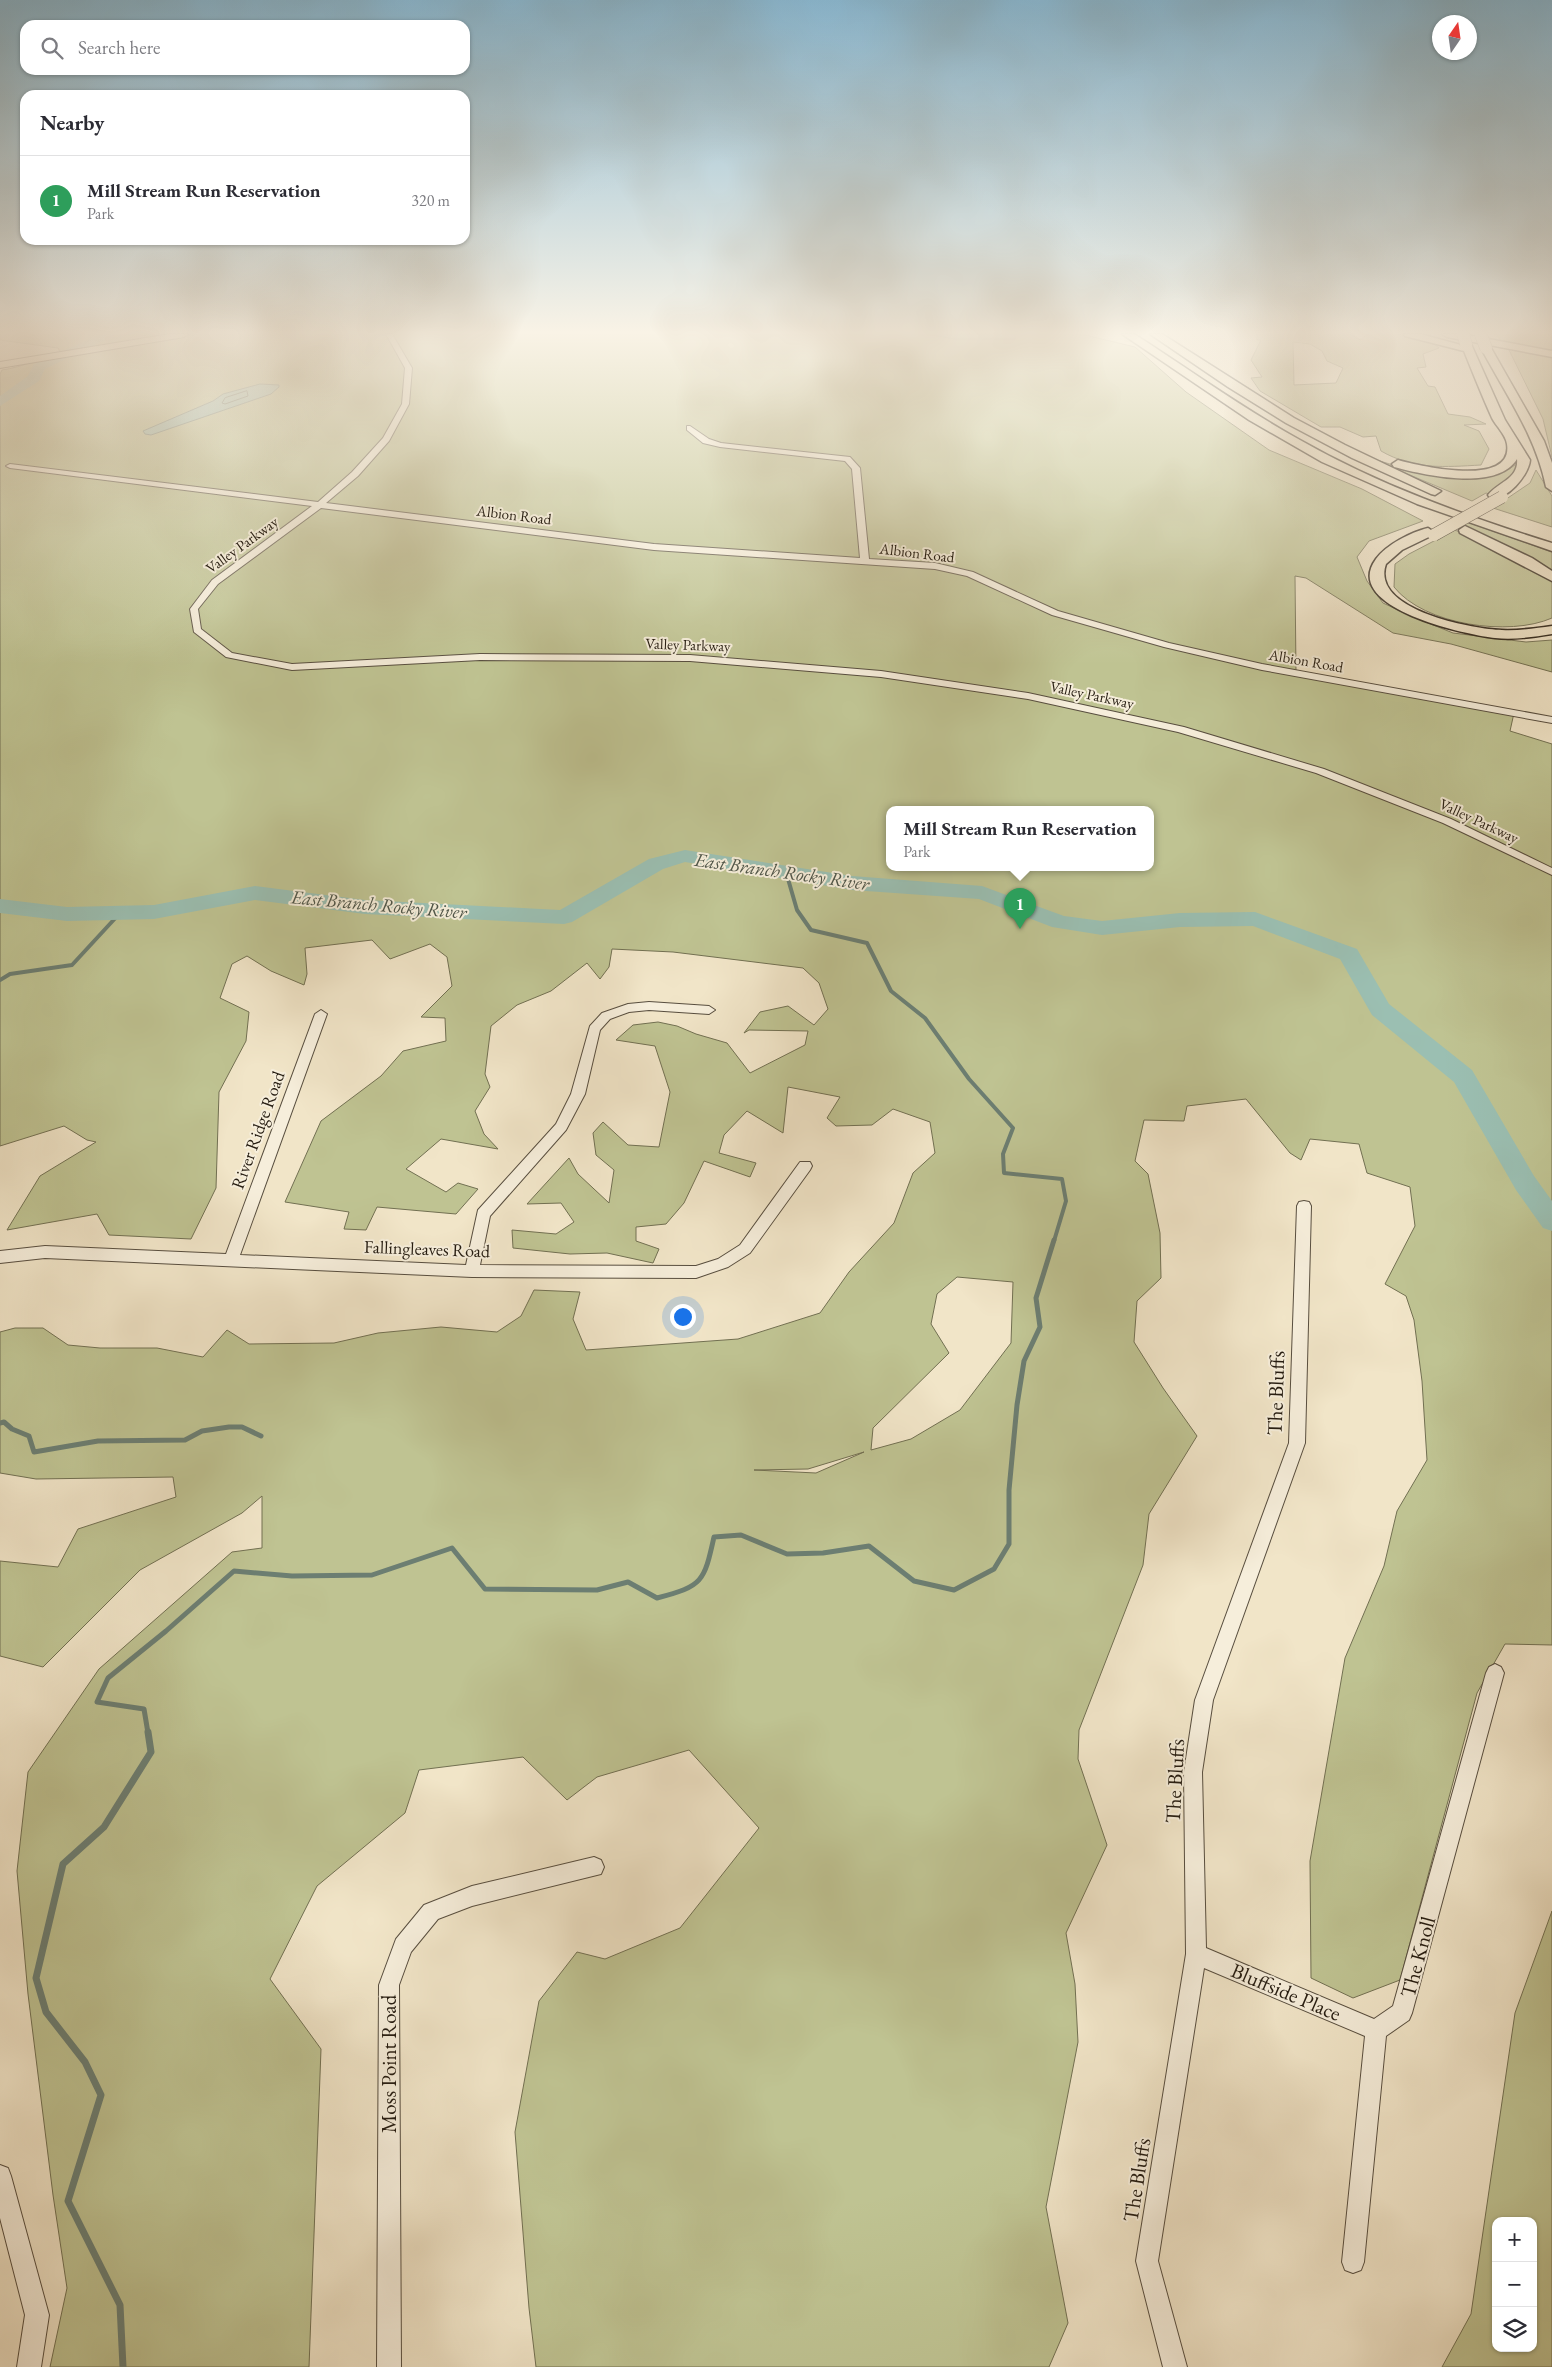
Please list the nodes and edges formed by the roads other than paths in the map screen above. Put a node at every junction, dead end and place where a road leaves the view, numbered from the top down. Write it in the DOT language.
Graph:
graph roads {
  1 [pos="382,444"];
  2 [pos="718,444"];
  3 [pos="1301,444"];
  4 [pos="1334,444"];
  5 [pos="1345,444"];
  6 [pos="1514,444"];
  7 [pos="1516,444"];
  8 [pos="1536,444"];
  9 [pos="1539,444"];
  10 [pos="10,466"];
  11 [pos="1347,470"];
  12 [pos="1552,487"];
  13 [pos="1446,496"];
  14 [pos="1498,496"];
  15 [pos="1464,502"];
  16 [pos="321,505"];
  17 [pos="1499,515"];
  18 [pos="1525,525"];
  19 [pos="1431,534"];
  20 [pos="1552,534"];
  21 [pos="1552,547"];
  22 [pos="865,561"];
  23 [pos="1552,577"];
  24 [pos="1552,622"];
  25 [pos="1552,630"];
  26 [pos="1552,720"];
  27 [pos="1552,872"];
  28 [pos="709,1010"];
  29 [pos="321,1014"];
  30 [pos="804,1166"];
  31 [pos="1304,1206"];
  32 [pos="0,1257"];
  33 [pos="231,1260"];
  34 [pos="472,1271"];
  35 [pos="1495,1673"];
  36 [pos="594,1867"];
  37 [pos="1196,1954"];
  38 [pos="1376,2030"];
  39 [pos="0,2176"];
  40 [pos="1353,2262"];
  41 [pos="29,2367"];
  42 [pos="389,2367"];
  43 [pos="1175,2367"];
  1 -- 16 [label="street, Valley Parkway"];
  2 -- 22 [label="street"];
  3 -- 11 [label="highway"];
  4 -- 13 [label="highway"];
  5 -- 6 [label="highway"];
  7 -- 14 [label="highway"];
  8 -- 14 [label="highway"];
  9 -- 12 [label="highway"];
  10 -- 16 [label="street, Albion Road"];
  11 -- 21 [label="highway"];
  11 -- 23 [label="highway"];
  14 -- 19 [label="highway, bridge"];
  15 -- 17 [label="highway"];
  16 -- 22 [label="street, Albion Road"];
  16 -- 27 [label="street, Valley Parkway"];
  18 -- 20 [label="highway"];
  19 -- 24 [label="highway"];
  19 -- 25 [label="highway"];
  22 -- 26 [label="street, Albion Road"];
  28 -- 34 [label="street"];
  29 -- 33 [label="street, River Ridge Road"];
  30 -- 34 [label="street, Fallingleaves Road"];
  31 -- 37 [label="street, The Bluffs"];
  32 -- 33 [label="street, Fallingleaves Road"];
  33 -- 34 [label="street, Fallingleaves Road"];
  35 -- 38 [label="street, The Knoll"];
  36 -- 42 [label="street, Moss Point Road"];
  37 -- 38 [label="street, Bluffside Place"];
  37 -- 43 [label="street, The Bluffs"];
  38 -- 40 [label="street"];
  39 -- 41 [label="street"];
}
